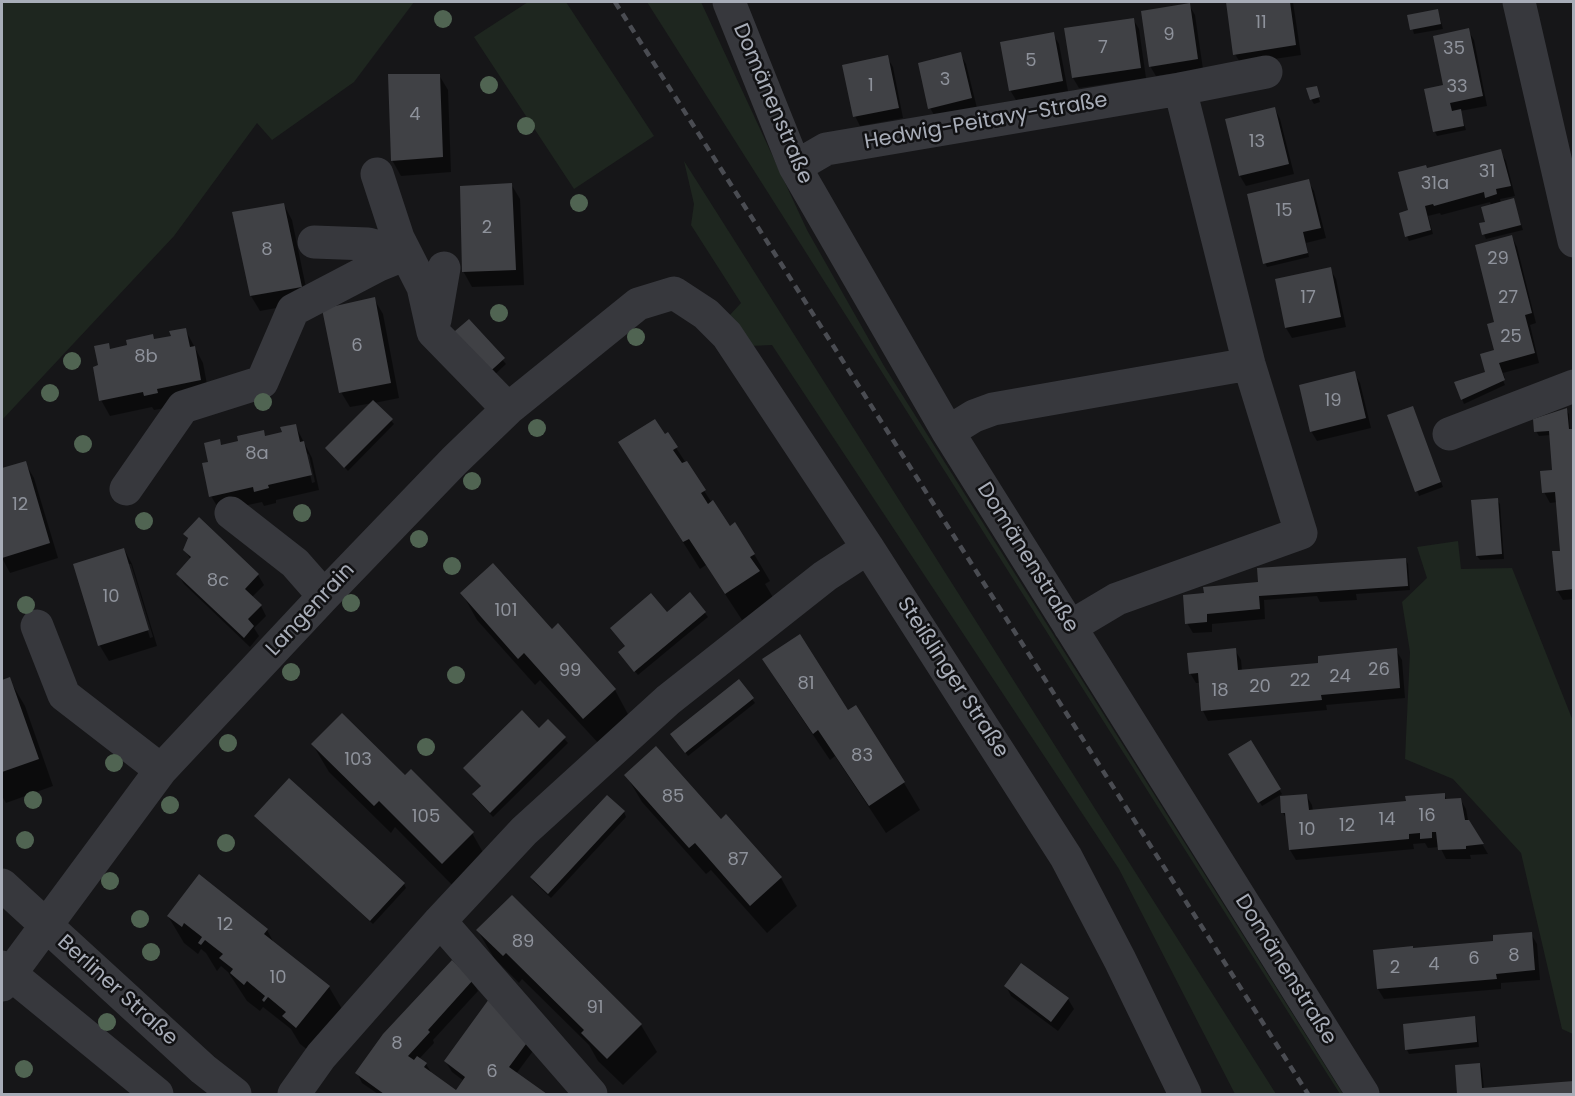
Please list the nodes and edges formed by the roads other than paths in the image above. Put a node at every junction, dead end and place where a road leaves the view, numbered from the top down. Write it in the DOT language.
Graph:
graph roads {
  1 [pos="729,2"];
  2 [pos="1522,4"];
  3 [pos="1266,72"];
  4 [pos="1180,89"];
  5 [pos="795,166"];
  6 [pos="377,174"];
  7 [pos="1574,241"];
  8 [pos="314,242"];
  9 [pos="406,254"];
  10 [pos="444,268"];
  11 [pos="674,293"];
  12 [pos="433,332"];
  13 [pos="1249,364"];
  14 [pos="1574,386"];
  15 [pos="508,409"];
  16 [pos="948,432"];
  17 [pos="1449,434"];
  18 [pos="126,489"];
  19 [pos="231,513"];
  20 [pos="868,548"];
  21 [pos="324,596"];
  22 [pos="37,626"];
  23 [pos="1070,627"];
  24 [pos="161,770"];
  25 [pos="2,885"];
  26 [pos="440,921"];
  27 [pos="44,926"];
  28 [pos="4,975"];
  29 [pos="157,1095"];
  30 [pos="235,1095"];
  31 [pos="294,1095"];
  32 [pos="591,1095"];
  33 [pos="1185,1095"];
  34 [pos="1363,1095"];
  1 -- 5 [label="street, Domänenstraße"];
  2 -- 7 [label="street"];
  3 -- 4 [label="street, Hedwig-Peitavy-Straße"];
  4 -- 5 [label="street, Hedwig-Peitavy-Straße"];
  4 -- 13 [label="street"];
  5 -- 16 [label="street, Domänenstraße"];
  6 -- 9 [label="street"];
  8 -- 9 [label="street"];
  9 -- 12 [label="street"];
  9 -- 18 [label="street"];
  10 -- 12 [label="street"];
  11 -- 15 [label="street, Langenrain"];
  11 -- 20 [label="street, Steißlinger Straße"];
  12 -- 15 [label="street"];
  13 -- 16 [label="street"];
  13 -- 23 [label="street"];
  14 -- 17 [label="street"];
  15 -- 21 [label="street, Langenrain"];
  16 -- 23 [label="street, Domänenstraße"];
  19 -- 21 [label="street"];
  20 -- 26 [label="street"];
  20 -- 33 [label="street, Steißlinger Straße"];
  21 -- 24 [label="street, Langenrain"];
  22 -- 24 [label="street"];
  23 -- 34 [label="street, Domänenstraße"];
  24 -- 27 [label="street, Langenrain"];
  25 -- 27 [label="street, Berliner Straße"];
  26 -- 31 [label="street"];
  26 -- 32 [label="street"];
  27 -- 28 [label="street, Langenrain"];
  27 -- 30 [label="street, Berliner Straße"];
  28 -- 29 [label="street"];
}
